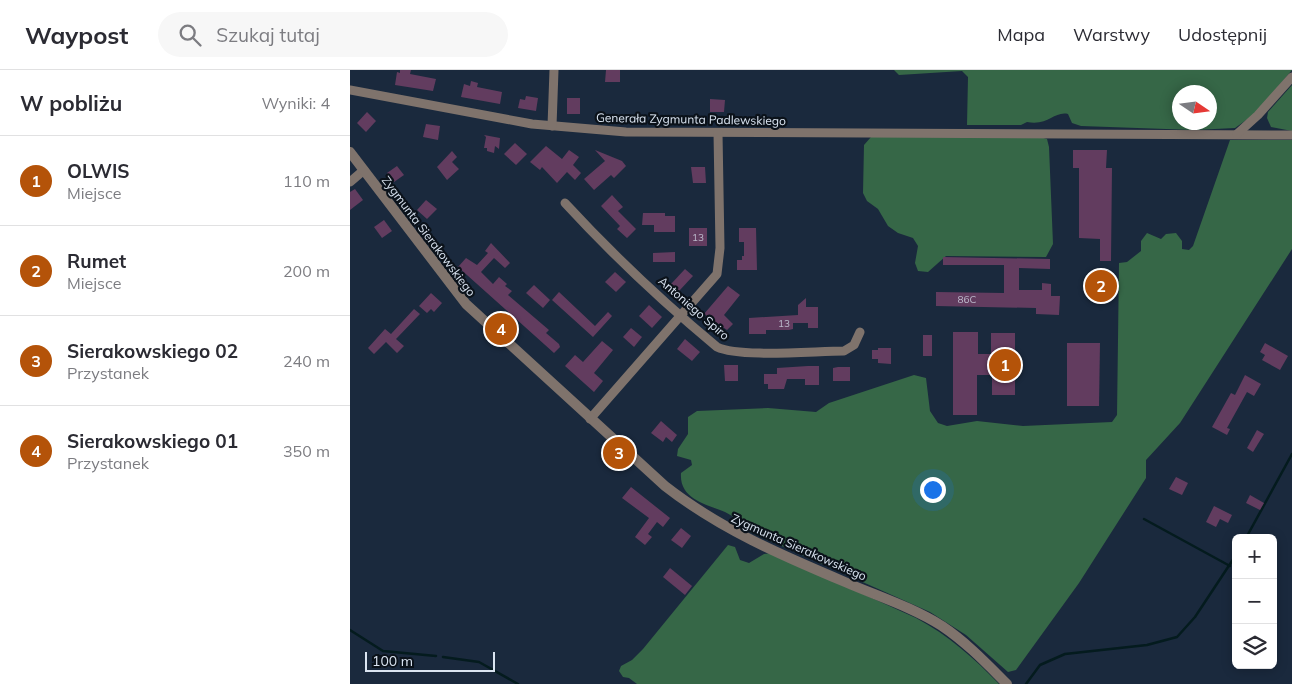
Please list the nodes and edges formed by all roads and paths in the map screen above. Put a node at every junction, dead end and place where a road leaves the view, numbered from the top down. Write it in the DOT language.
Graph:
graph roads {
  1 [pos="554,70"];
  2 [pos="1292,77"];
  3 [pos="350,90"];
  4 [pos="552,126"];
  5 [pos="718,133"];
  6 [pos="1237,134"];
  7 [pos="1292,135"];
  8 [pos="350,152"];
  9 [pos="364,170"];
  10 [pos="350,182"];
  11 [pos="565,203"];
  12 [pos="682,316"];
  13 [pos="860,332"];
  14 [pos="590,419"];
  15 [pos="1006,684"];
  1 -- 4 [label="street"];
  2 -- 6 [label="street"];
  3 -- 4 [label="street, Generała Zygmunta Padlewskiego"];
  4 -- 5 [label="street, Generała Zygmunta Padlewskiego"];
  5 -- 6 [label="street, Generała Zygmunta Padlewskiego"];
  5 -- 12 [label="street"];
  6 -- 7 [label="street, Generała Zygmunta Padlewskiego"];
  8 -- 9 [label="street, Zygmunta Sierakowskiego"];
  9 -- 10 [label="street"];
  9 -- 14 [label="street, Zygmunta Sierakowskiego"];
  11 -- 12 [label="street, Antoniego Spiro"];
  12 -- 13 [label="street, Antoniego Spiro"];
  12 -- 14 [label="street"];
  14 -- 15 [label="street, Zygmunta Sierakowskiego"];
}
